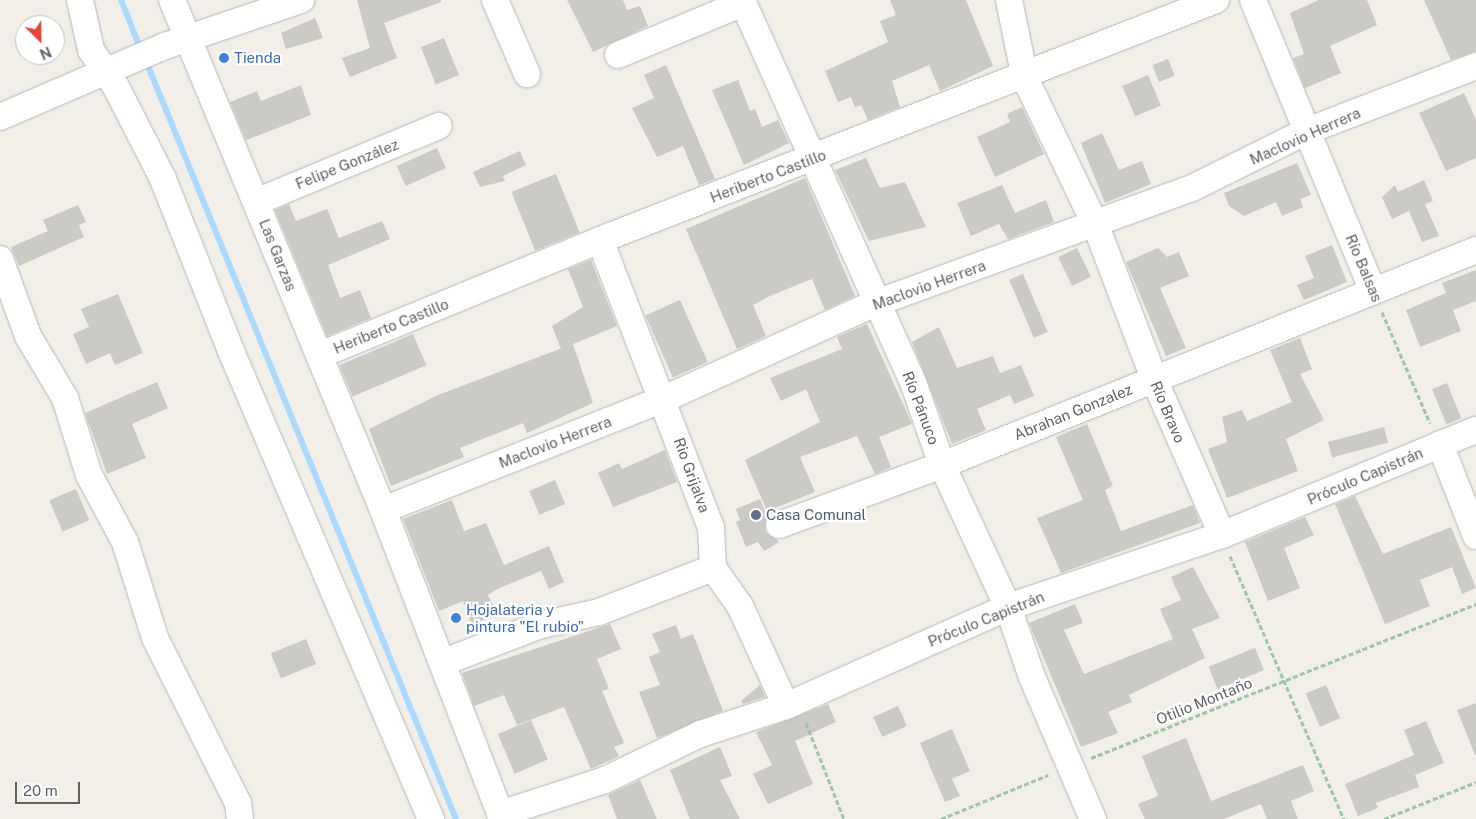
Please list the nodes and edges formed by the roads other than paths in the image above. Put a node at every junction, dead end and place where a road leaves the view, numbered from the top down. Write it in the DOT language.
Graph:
graph roads {
  1 [pos="80,0"];
  2 [pos="172,0"];
  3 [pos="301,0"];
  4 [pos="495,0"];
  5 [pos="1009,0"];
  6 [pos="1216,0"];
  7 [pos="1253,0"];
  8 [pos="742,1"];
  9 [pos="177,43"];
  10 [pos="618,55"];
  11 [pos="1476,66"];
  12 [pos="110,69"];
  13 [pos="527,74"];
  14 [pos="1025,78"];
  15 [pos="0,117"];
  16 [pos="439,126"];
  17 [pos="1307,131"];
  18 [pos="814,159"];
  19 [pos="256,202"];
  20 [pos="1096,226"];
  21 [pos="600,240"];
  22 [pos="1476,250"];
  23 [pos="0,259"];
  24 [pos="1373,291"];
  25 [pos="876,303"];
  26 [pos="320,355"];
  27 [pos="1154,379"];
  28 [pos="664,399"];
  29 [pos="1476,430"];
  30 [pos="1440,444"];
  31 [pos="942,466"];
  32 [pos="383,510"];
  33 [pos="779,525"];
  34 [pos="1222,535"];
  35 [pos="1476,536"];
  36 [pos="713,568"];
  37 [pos="1008,607"];
  38 [pos="444,662"];
  39 [pos="792,704"];
  40 [pos="501,817"];
  41 [pos="240,819"];
  42 [pos="431,819"];
  43 [pos="1093,819"];
  1 -- 12 [label="street"];
  2 -- 9 [label="street, Las Garzas"];
  3 -- 9 [label="street"];
  4 -- 13 [label="street"];
  5 -- 14 [label="street, Río Bravo"];
  6 -- 14 [label="street, Heriberto Castillo"];
  7 -- 17 [label="street, Río Balsas"];
  8 -- 10 [label="street"];
  8 -- 18 [label="street, Río Pánuco"];
  9 -- 12 [label="street"];
  9 -- 19 [label="street, Las Garzas"];
  11 -- 17 [label="street, Maclovio Herrera"];
  12 -- 15 [label="street"];
  12 -- 42 [label="street"];
  14 -- 18 [label="street, Heriberto Castillo"];
  14 -- 20 [label="street, Río Bravo"];
  16 -- 19 [label="street, Felipe González"];
  17 -- 20 [label="street, Maclovio Herrera"];
  17 -- 24 [label="street, Río Balsas"];
  18 -- 21 [label="street, Heriberto Castillo"];
  18 -- 25 [label="street, Río Pánuco"];
  19 -- 26 [label="street, Las Garzas"];
  20 -- 25 [label="street, Maclovio Herrera"];
  20 -- 27 [label="street, Río Bravo"];
  21 -- 26 [label="street, Heriberto Castillo"];
  21 -- 28 [label="street, Rio Grijalva"];
  22 -- 24 [label="street, Abrahan Gonzalez"];
  23 -- 41 [label="street"];
  24 -- 27 [label="street, Abrahan Gonzalez"];
  25 -- 28 [label="street, Maclovio Herrera"];
  25 -- 31 [label="street, Río Pánuco"];
  26 -- 32 [label="street, Las Garzas"];
  27 -- 31 [label="street, Abrahan Gonzalez"];
  27 -- 34 [label="street, Río Bravo"];
  28 -- 32 [label="street, Maclovio Herrera"];
  28 -- 36 [label="street, Rio Grijalva"];
  29 -- 30 [label="street, Próculo Capistrán"];
  30 -- 34 [label="street, Próculo Capistrán"];
  30 -- 35 [label="street"];
  31 -- 33 [label="street, Abrahan Gonzalez"];
  31 -- 37 [label="street, Río Pánuco"];
  32 -- 38 [label="street, Las Garzas"];
  34 -- 37 [label="street, Próculo Capistrán"];
  36 -- 38 [label="street"];
  36 -- 39 [label="street"];
  37 -- 39 [label="street, Próculo Capistrán"];
  37 -- 43 [label="street, Río Pánuco"];
  38 -- 40 [label="street, Las Garzas"];
  39 -- 40 [label="street, Próculo Capistrán"];
}
